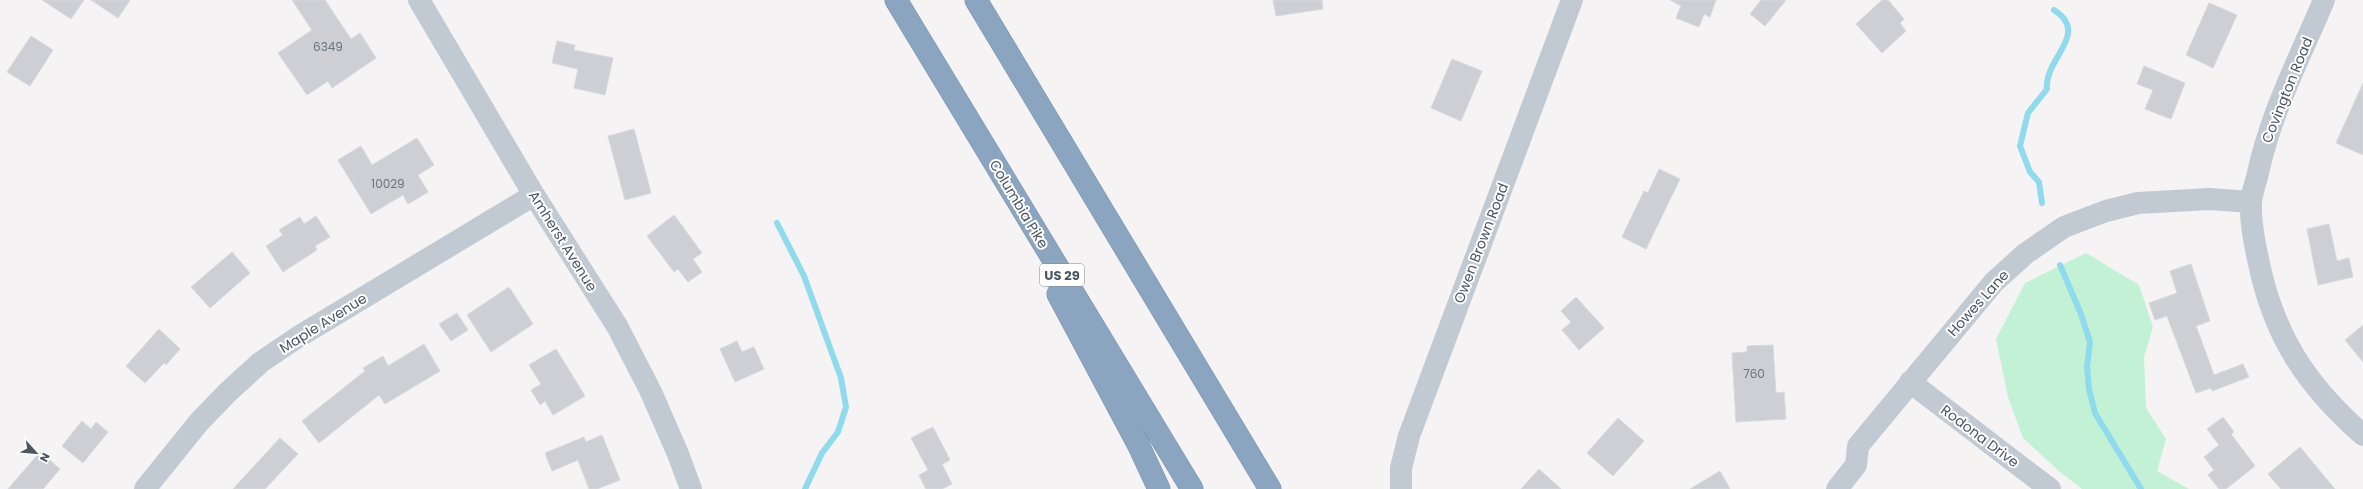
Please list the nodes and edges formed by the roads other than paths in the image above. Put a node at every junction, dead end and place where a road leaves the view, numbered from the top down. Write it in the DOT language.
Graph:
graph roads {
  1 [pos="419,0"];
  2 [pos="896,0"];
  3 [pos="976,0"];
  4 [pos="1572,0"];
  5 [pos="2324,0"];
  6 [pos="932,61"];
  7 [pos="534,195"];
  8 [pos="2251,202"];
  9 [pos="1189,356"];
  10 [pos="1910,382"];
  11 [pos="2363,435"];
  12 [pos="145,489"];
  13 [pos="691,489"];
  14 [pos="1159,489"];
  15 [pos="1192,489"];
  16 [pos="1270,489"];
  17 [pos="1284,489"];
  18 [pos="1401,489"];
  19 [pos="1837,489"];
  20 [pos="2050,489"];
  1 -- 7 [label="street, Amherst Avenue"];
  2 -- 6 [label="highway, Columbia Pike / US 29"];
  3 -- 9 [label="highway"];
  4 -- 18 [label="street, Owen Brown Road"];
  5 -- 8 [label="street, Covington Road"];
  6 -- 14 [label="highway"];
  6 -- 15 [label="highway, Columbia Pike / US 29"];
  7 -- 12 [label="street, Maple Avenue"];
  7 -- 13 [label="street, Amherst Avenue"];
  8 -- 10 [label="street, Howes Lane"];
  8 -- 11 [label="street, Covington Road"];
  9 -- 16 [label="highway"];
  9 -- 17 [label="highway"];
  10 -- 19 [label="street, Howes Lane"];
  10 -- 20 [label="street, Rodona Drive"];
}
